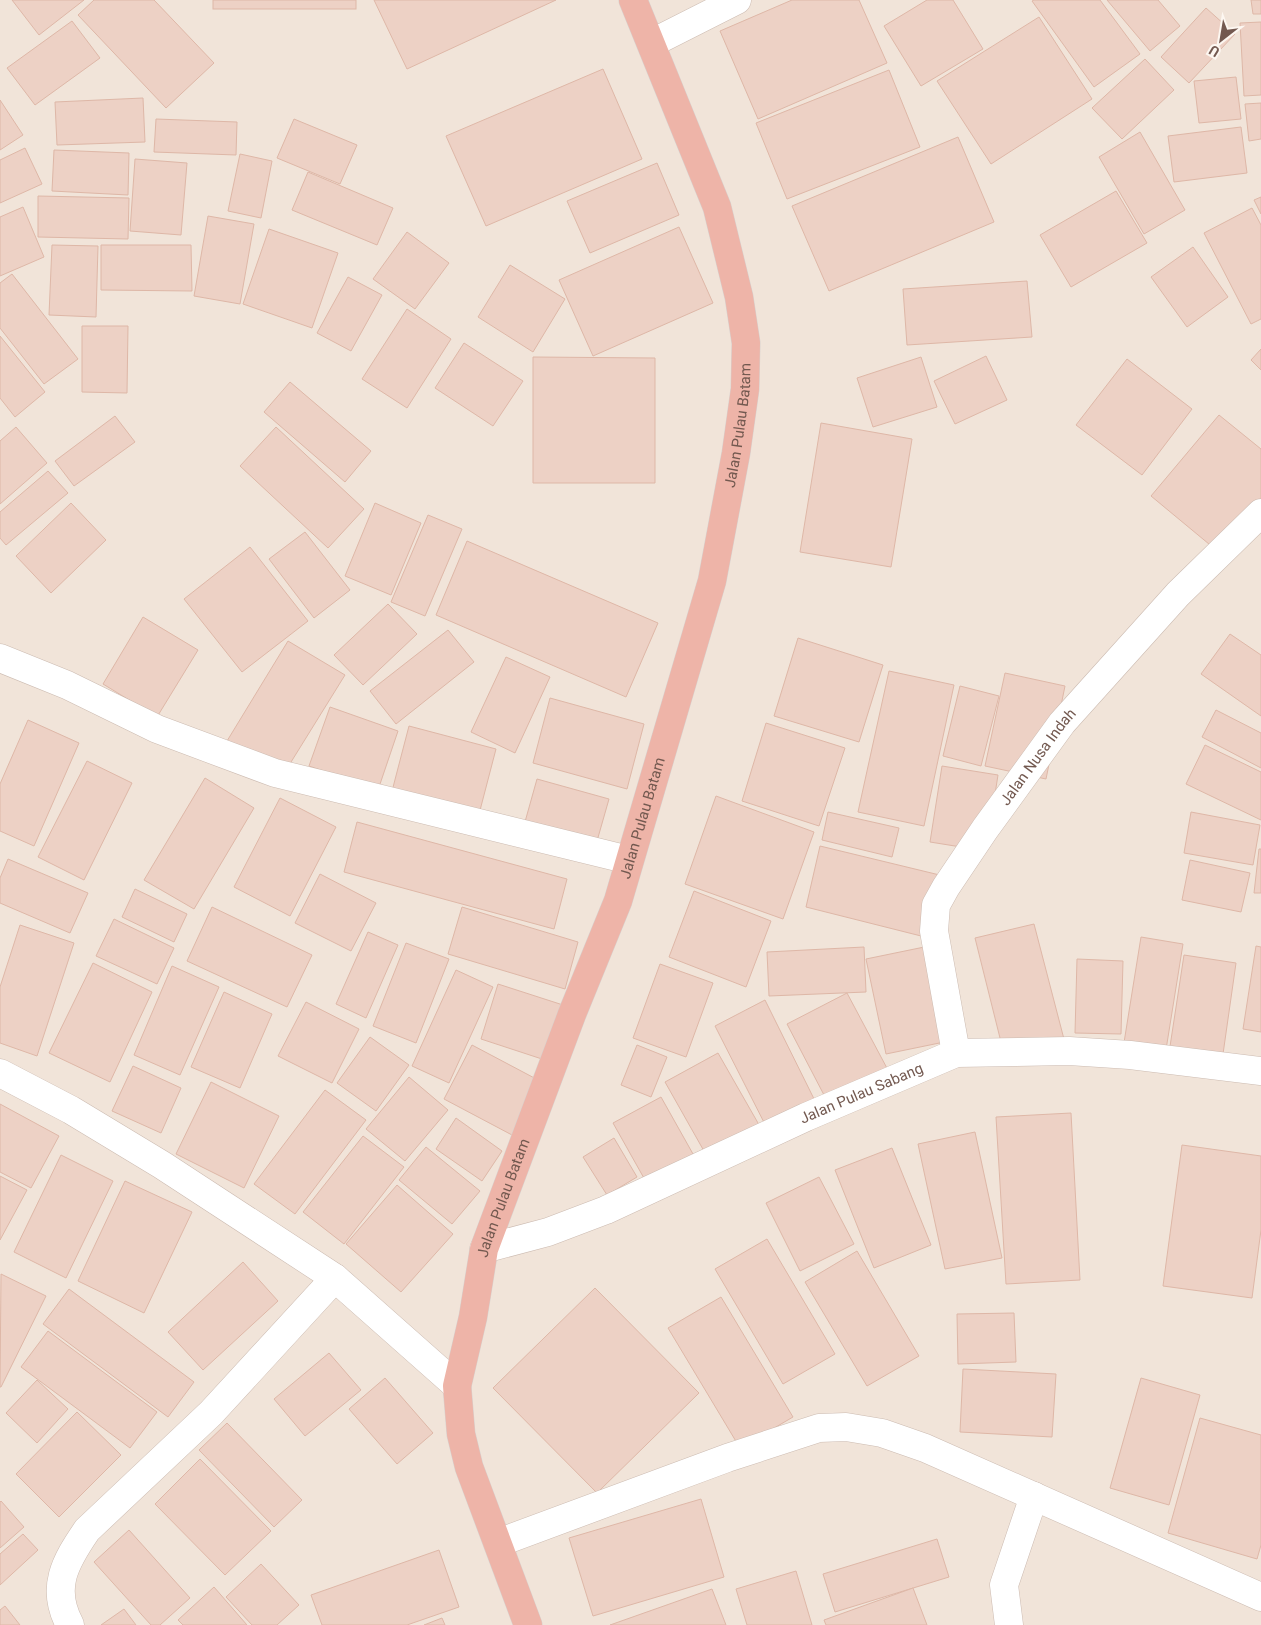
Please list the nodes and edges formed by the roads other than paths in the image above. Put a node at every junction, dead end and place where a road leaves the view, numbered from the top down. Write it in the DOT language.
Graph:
graph roads {
  1 [pos="633,0"];
  2 [pos="737,0"];
  3 [pos="652,43"];
  4 [pos="1261,513"];
  5 [pos="0,658"];
  6 [pos="629,860"];
  7 [pos="956,1053"];
  8 [pos="1261,1071"];
  9 [pos="0,1074"];
  10 [pos="484,1249"];
  11 [pos="335,1278"];
  12 [pos="457,1386"];
  13 [pos="1034,1496"];
  14 [pos="498,1543"];
  15 [pos="1261,1597"];
  16 [pos="70,1625"];
  17 [pos="528,1625"];
  18 [pos="1009,1625"];
  1 -- 3 [label="highway, Jalan Pulau Batam"];
  2 -- 3 [label="street"];
  3 -- 6 [label="highway, Jalan Pulau Batam"];
  4 -- 7 [label="street, Jalan Nusa Indah"];
  5 -- 6 [label="street"];
  6 -- 10 [label="highway, Jalan Pulau Batam"];
  7 -- 8 [label="street, Jalan Pulau Sabang"];
  7 -- 10 [label="street, Jalan Pulau Sabang"];
  9 -- 11 [label="street"];
  10 -- 12 [label="highway, Jalan Pulau Batam"];
  11 -- 12 [label="street"];
  11 -- 16 [label="street"];
  12 -- 14 [label="highway, Jalan Pulau Batam"];
  13 -- 14 [label="street"];
  13 -- 15 [label="street"];
  13 -- 18 [label="street"];
  14 -- 17 [label="highway, Jalan Pulau Batam"];
}
